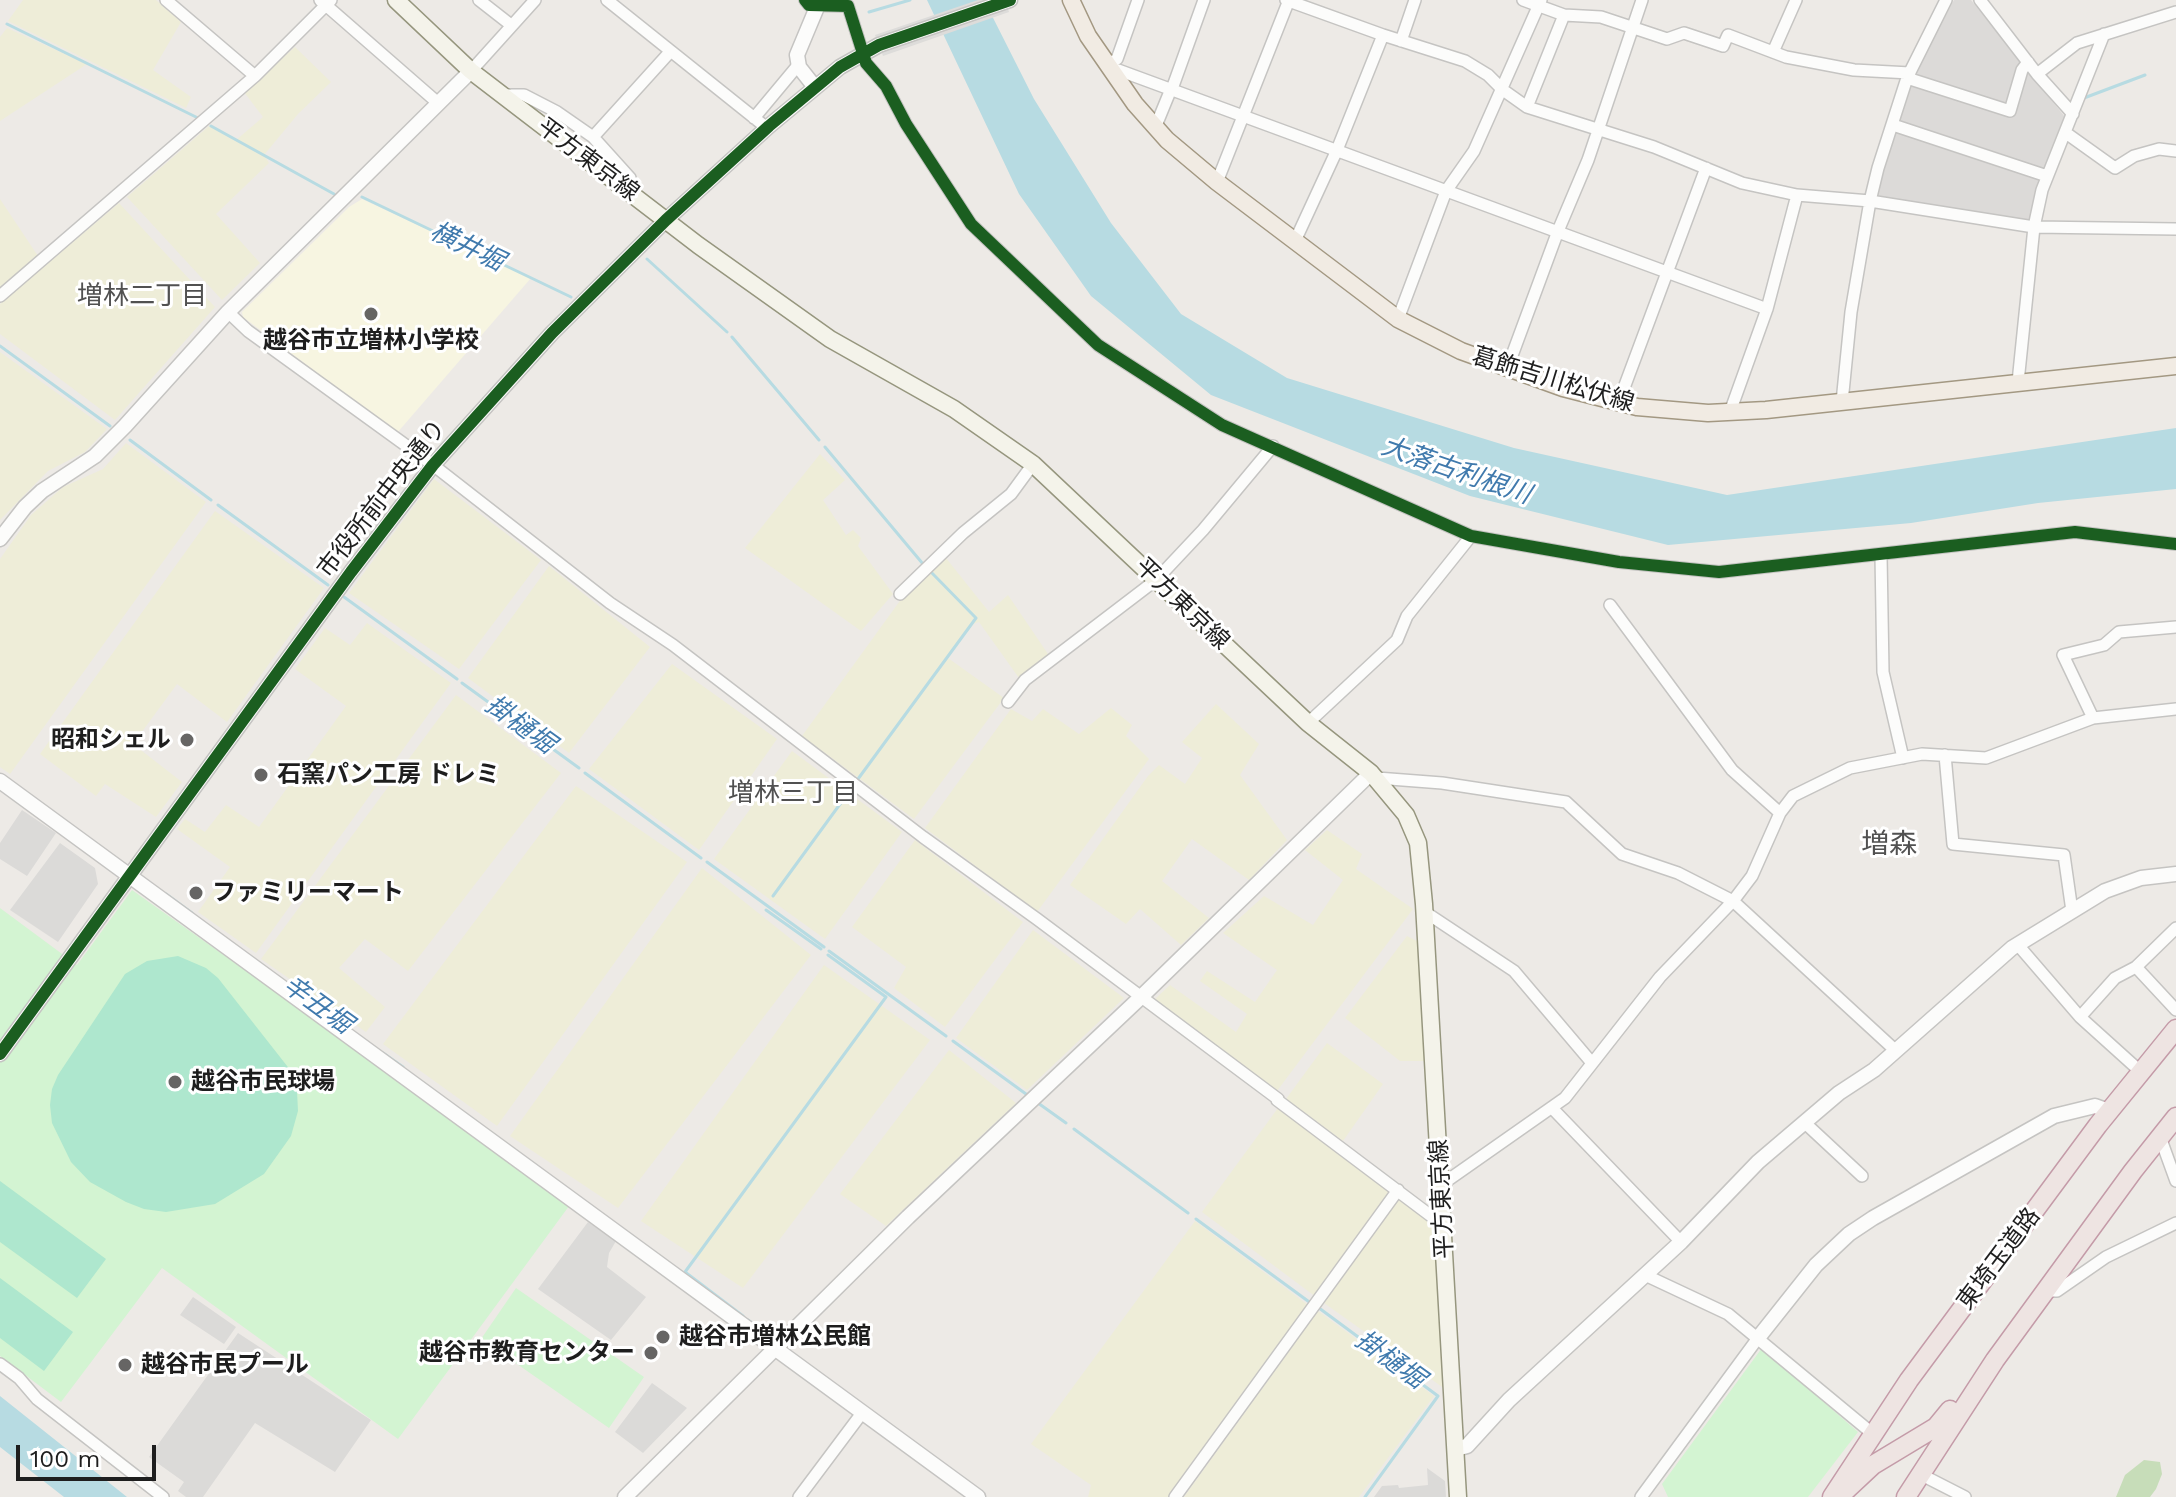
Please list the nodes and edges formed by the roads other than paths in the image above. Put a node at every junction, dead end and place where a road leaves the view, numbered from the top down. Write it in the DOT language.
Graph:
graph roads {
  1 [pos="166,0"];
  2 [pos="396,0"];
  3 [pos="479,0"];
  4 [pos="535,0"];
  5 [pos="607,0"];
  6 [pos="1071,0"];
  7 [pos="1138,0"];
  8 [pos="1204,0"];
  9 [pos="1288,0"];
  10 [pos="1415,0"];
  11 [pos="1523,0"];
  12 [pos="1642,0"];
  13 [pos="1796,0"];
  14 [pos="1946,0"];
  15 [pos="1980,0"];
  16 [pos="1008,1"];
  17 [pos="326,2"];
  18 [pos="815,2"];
  19 [pos="1539,3"];
  20 [pos="2176,12"];
  21 [pos="1564,15"];
  22 [pos="511,25"];
  23 [pos="1634,26"];
  24 [pos="2104,34"];
  25 [pos="1383,35"];
  26 [pos="1401,41"];
  27 [pos="863,52"];
  28 [pos="1773,52"];
  29 [pos="669,53"];
  30 [pos="2028,62"];
  31 [pos="799,64"];
  32 [pos="1106,65"];
  33 [pos="471,71"];
  34 [pos="2037,74"];
  35 [pos="255,76"];
  36 [pos="1908,76"];
  37 [pos="814,86"];
  38 [pos="1172,89"];
  39 [pos="1503,90"];
  40 [pos="503,95"];
  41 [pos="438,103"];
  42 [pos="1527,107"];
  43 [pos="2073,114"];
  44 [pos="1242,116"];
  45 [pos="754,118"];
  46 [pos="1893,125"];
  47 [pos="767,128"];
  48 [pos="1155,128"];
  49 [pos="1599,128"];
  50 [pos="2066,133"];
  51 [pos="593,137"];
  52 [pos="1337,150"];
  53 [pos="2176,151"];
  54 [pos="1706,168"];
  55 [pos="2047,176"];
  56 [pos="1217,182"];
  57 [pos="1446,191"];
  58 [pos="636,195"];
  59 [pos="1797,195"];
  60 [pos="1870,201"];
  61 [pos="666,220"];
  62 [pos="2034,227"];
  63 [pos="2176,229"];
  64 [pos="1558,231"];
  65 [pos="1295,241"];
  66 [pos="1666,271"];
  67 [pos="0,296"];
  68 [pos="1767,309"];
  69 [pos="228,312"];
  70 [pos="1398,319"];
  71 [pos="2176,366"];
  72 [pos="1507,369"];
  73 [pos="2018,382"];
  74 [pos="1842,402"];
  75 [pos="1618,404"];
  76 [pos="1730,412"];
  77 [pos="1273,446"];
  78 [pos="1033,464"];
  79 [pos="433,465"];
  80 [pos="1471,536"];
  81 [pos="0,539"];
  82 [pos="2176,544"];
  83 [pos="1881,555"];
  84 [pos="1156,580"];
  85 [pos="900,594"];
  86 [pos="1610,605"];
  87 [pos="2176,627"];
  88 [pos="1008,702"];
  89 [pos="2176,709"];
  90 [pos="2093,718"];
  91 [pos="1308,723"];
  92 [pos="1945,755"];
  93 [pos="1903,758"];
  94 [pos="1374,776"];
  95 [pos="0,781"];
  96 [pos="1780,813"];
  97 [pos="2176,874"];
  98 [pos="130,875"];
  99 [pos="1733,901"];
  100 [pos="2072,911"];
  101 [pos="1425,912"];
  102 [pos="2176,928"];
  103 [pos="2018,945"];
  104 [pos="2136,967"];
  105 [pos="1141,997"];
  106 [pos="2176,1010"];
  107 [pos="2080,1017"];
  108 [pos="2174,1034"];
  109 [pos="1895,1050"];
  110 [pos="0,1054"];
  111 [pos="1592,1063"];
  112 [pos="2141,1072"];
  113 [pos="1552,1108"];
  114 [pos="2109,1111"];
  115 [pos="2176,1117"];
  116 [pos="1805,1123"];
  117 [pos="2160,1137"];
  118 [pos="1862,1176"];
  119 [pos="2176,1181"];
  120 [pos="1441,1185"];
  121 [pos="1398,1190"];
  122 [pos="2176,1223"];
  123 [pos="1443,1225"];
  124 [pos="1681,1242"];
  125 [pos="1645,1275"];
  126 [pos="2045,1291"];
  127 [pos="1758,1338"];
  128 [pos="774,1348"];
  129 [pos="0,1364"];
  130 [pos="1983,1377"];
  131 [pos="862,1413"];
  132 [pos="1867,1429"];
  133 [pos="1456,1449"];
  134 [pos="1922,1476"];
  135 [pos="163,1497"];
  136 [pos="625,1497"];
  137 [pos="799,1497"];
  138 [pos="978,1497"];
  139 [pos="1175,1497"];
  140 [pos="1458,1497"];
  141 [pos="1641,1497"];
  142 [pos="1832,1497"];
  143 [pos="1839,1497"];
  144 [pos="1906,1497"];
  145 [pos="1914,1497"];
  146 [pos="1965,1497"];
  1 -- 35 [label="street"];
  2 -- 33 [label="main road, 平方東京線"];
  3 -- 22 [label="street"];
  4 -- 22 [label="street"];
  5 -- 29 [label="street"];
  6 -- 32 [label="main road, 葛飾吉川松伏線"];
  7 -- 32 [label="street"];
  8 -- 38 [label="street"];
  9 -- 25 [label="street"];
  9 -- 44 [label="street"];
  10 -- 26 [label="street"];
  11 -- 19 [label="street"];
  12 -- 23 [label="street"];
  13 -- 28 [label="street"];
  14 -- 36 [label="street"];
  15 -- 30 [label="street"];
  16 -- 27 [label="street, 市役所前中央通り"];
  17 -- 35 [label="street"];
  17 -- 41 [label="street"];
  18 -- 27 [label="street"];
  18 -- 31 [label="street"];
  19 -- 21 [label="street"];
  19 -- 39 [label="street"];
  20 -- 24 [label="street"];
  21 -- 23 [label="street"];
  21 -- 42 [label="street"];
  22 -- 33 [label="street"];
  23 -- 28 [label="street"];
  23 -- 49 [label="street"];
  24 -- 34 [label="street"];
  24 -- 43 [label="street"];
  25 -- 26 [label="street"];
  25 -- 52 [label="street"];
  26 -- 39 [label="street"];
  27 -- 37 [label="street, 市役所前中央通り"];
  27 -- 77 [label="street"];
  28 -- 36 [label="street"];
  29 -- 45 [label="street"];
  29 -- 51 [label="street"];
  30 -- 34 [label="street"];
  30 -- 36 [label="street"];
  31 -- 37 [label="street"];
  31 -- 45 [label="street"];
  32 -- 38 [label="street"];
  32 -- 48 [label="main road, 葛飾吉川松伏線"];
  33 -- 40 [label="main road, 平方東京線"];
  33 -- 41 [label="street"];
  34 -- 43 [label="street"];
  35 -- 67 [label="street"];
  36 -- 46 [label="street"];
  37 -- 47 [label="street, 市役所前中央通り"];
  38 -- 44 [label="street"];
  38 -- 48 [label="street"];
  39 -- 42 [label="street"];
  39 -- 57 [label="street"];
  40 -- 51 [label="street"];
  40 -- 58 [label="main road, 平方東京線"];
  41 -- 69 [label="street"];
  42 -- 49 [label="street"];
  43 -- 50 [label="street"];
  44 -- 52 [label="street"];
  44 -- 56 [label="street"];
  45 -- 47 [label="street"];
  46 -- 55 [label="street"];
  46 -- 60 [label="street"];
  47 -- 61 [label="street, 市役所前中央通り"];
  48 -- 56 [label="main road, 葛飾吉川松伏線"];
  49 -- 54 [label="street"];
  49 -- 64 [label="street"];
  50 -- 53 [label="street"];
  50 -- 55 [label="street"];
  51 -- 58 [label="street"];
  52 -- 57 [label="street"];
  52 -- 65 [label="street"];
  54 -- 59 [label="street"];
  54 -- 66 [label="street"];
  55 -- 62 [label="street"];
  56 -- 65 [label="main road, 葛飾吉川松伏線"];
  57 -- 64 [label="street"];
  57 -- 70 [label="street"];
  58 -- 61 [label="main road, 平方東京線"];
  59 -- 60 [label="street"];
  59 -- 68 [label="street"];
  60 -- 62 [label="street"];
  60 -- 74 [label="street"];
  61 -- 78 [label="main road, 平方東京線"];
  61 -- 79 [label="street, 市役所前中央通り"];
  62 -- 63 [label="street"];
  62 -- 73 [label="street"];
  64 -- 66 [label="street"];
  64 -- 72 [label="street"];
  65 -- 70 [label="main road, 葛飾吉川松伏線"];
  66 -- 68 [label="street"];
  66 -- 75 [label="street"];
  68 -- 76 [label="street"];
  69 -- 79 [label="street"];
  69 -- 81 [label="street"];
  70 -- 72 [label="main road, 葛飾吉川松伏線"];
  71 -- 73 [label="main road, 葛飾吉川松伏線"];
  72 -- 75 [label="main road, 葛飾吉川松伏線"];
  73 -- 74 [label="main road, 葛飾吉川松伏線"];
  74 -- 76 [label="main road, 葛飾吉川松伏線"];
  75 -- 76 [label="main road, 葛飾吉川松伏線"];
  77 -- 80 [label="street"];
  77 -- 84 [label="street"];
  78 -- 84 [label="main road, 平方東京線"];
  78 -- 85 [label="street"];
  79 -- 98 [label="street, 市役所前中央通り"];
  79 -- 105 [label="street"];
  80 -- 83 [label="street"];
  80 -- 91 [label="street"];
  82 -- 83 [label="street"];
  83 -- 93 [label="street"];
  84 -- 88 [label="street"];
  84 -- 91 [label="main road, 平方東京線"];
  86 -- 96 [label="street"];
  87 -- 90 [label="street"];
  89 -- 90 [label="street"];
  90 -- 92 [label="street"];
  91 -- 94 [label="main road, 平方東京線"];
  92 -- 93 [label="street"];
  92 -- 100 [label="street"];
  93 -- 96 [label="street"];
  94 -- 99 [label="street"];
  94 -- 101 [label="main road, 平方東京線"];
  94 -- 105 [label="street"];
  95 -- 98 [label="street"];
  96 -- 99 [label="street"];
  97 -- 100 [label="street"];
  98 -- 110 [label="street, 市役所前中央通り"];
  98 -- 128 [label="street"];
  99 -- 109 [label="street"];
  99 -- 111 [label="street"];
  100 -- 103 [label="street"];
  101 -- 111 [label="street"];
  101 -- 120 [label="main road, 平方東京線"];
  102 -- 104 [label="street"];
  103 -- 107 [label="street"];
  103 -- 109 [label="street"];
  104 -- 106 [label="street"];
  104 -- 107 [label="street"];
  105 -- 121 [label="street"];
  105 -- 128 [label="street"];
  107 -- 112 [label="street"];
  108 -- 112 [label="highway, 東埼玉道路"];
  109 -- 116 [label="street"];
  111 -- 113 [label="street"];
  112 -- 114 [label="highway, 東埼玉道路"];
  113 -- 120 [label="street"];
  113 -- 124 [label="street"];
  114 -- 127 [label="street"];
  114 -- 142 [label="highway, 東埼玉道路"];
  115 -- 117 [label="highway"];
  116 -- 118 [label="street"];
  116 -- 124 [label="street"];
  117 -- 119 [label="street"];
  117 -- 126 [label="highway"];
  120 -- 123 [label="main road, 平方東京線"];
  121 -- 123 [label="street"];
  121 -- 139 [label="street"];
  122 -- 126 [label="street"];
  123 -- 133 [label="main road, 平方東京線"];
  124 -- 125 [label="street"];
  125 -- 127 [label="street"];
  125 -- 133 [label="street"];
  126 -- 130 [label="highway"];
  127 -- 132 [label="street"];
  127 -- 141 [label="street"];
  128 -- 131 [label="street"];
  128 -- 136 [label="street"];
  129 -- 135 [label="street"];
  130 -- 134 [label="highway"];
  130 -- 143 [label="highway"];
  131 -- 137 [label="street"];
  131 -- 138 [label="street"];
  133 -- 140 [label="main road, 平方東京線"];
  134 -- 144 [label="highway"];
  134 -- 145 [label="street"];
  134 -- 146 [label="street"];
}
